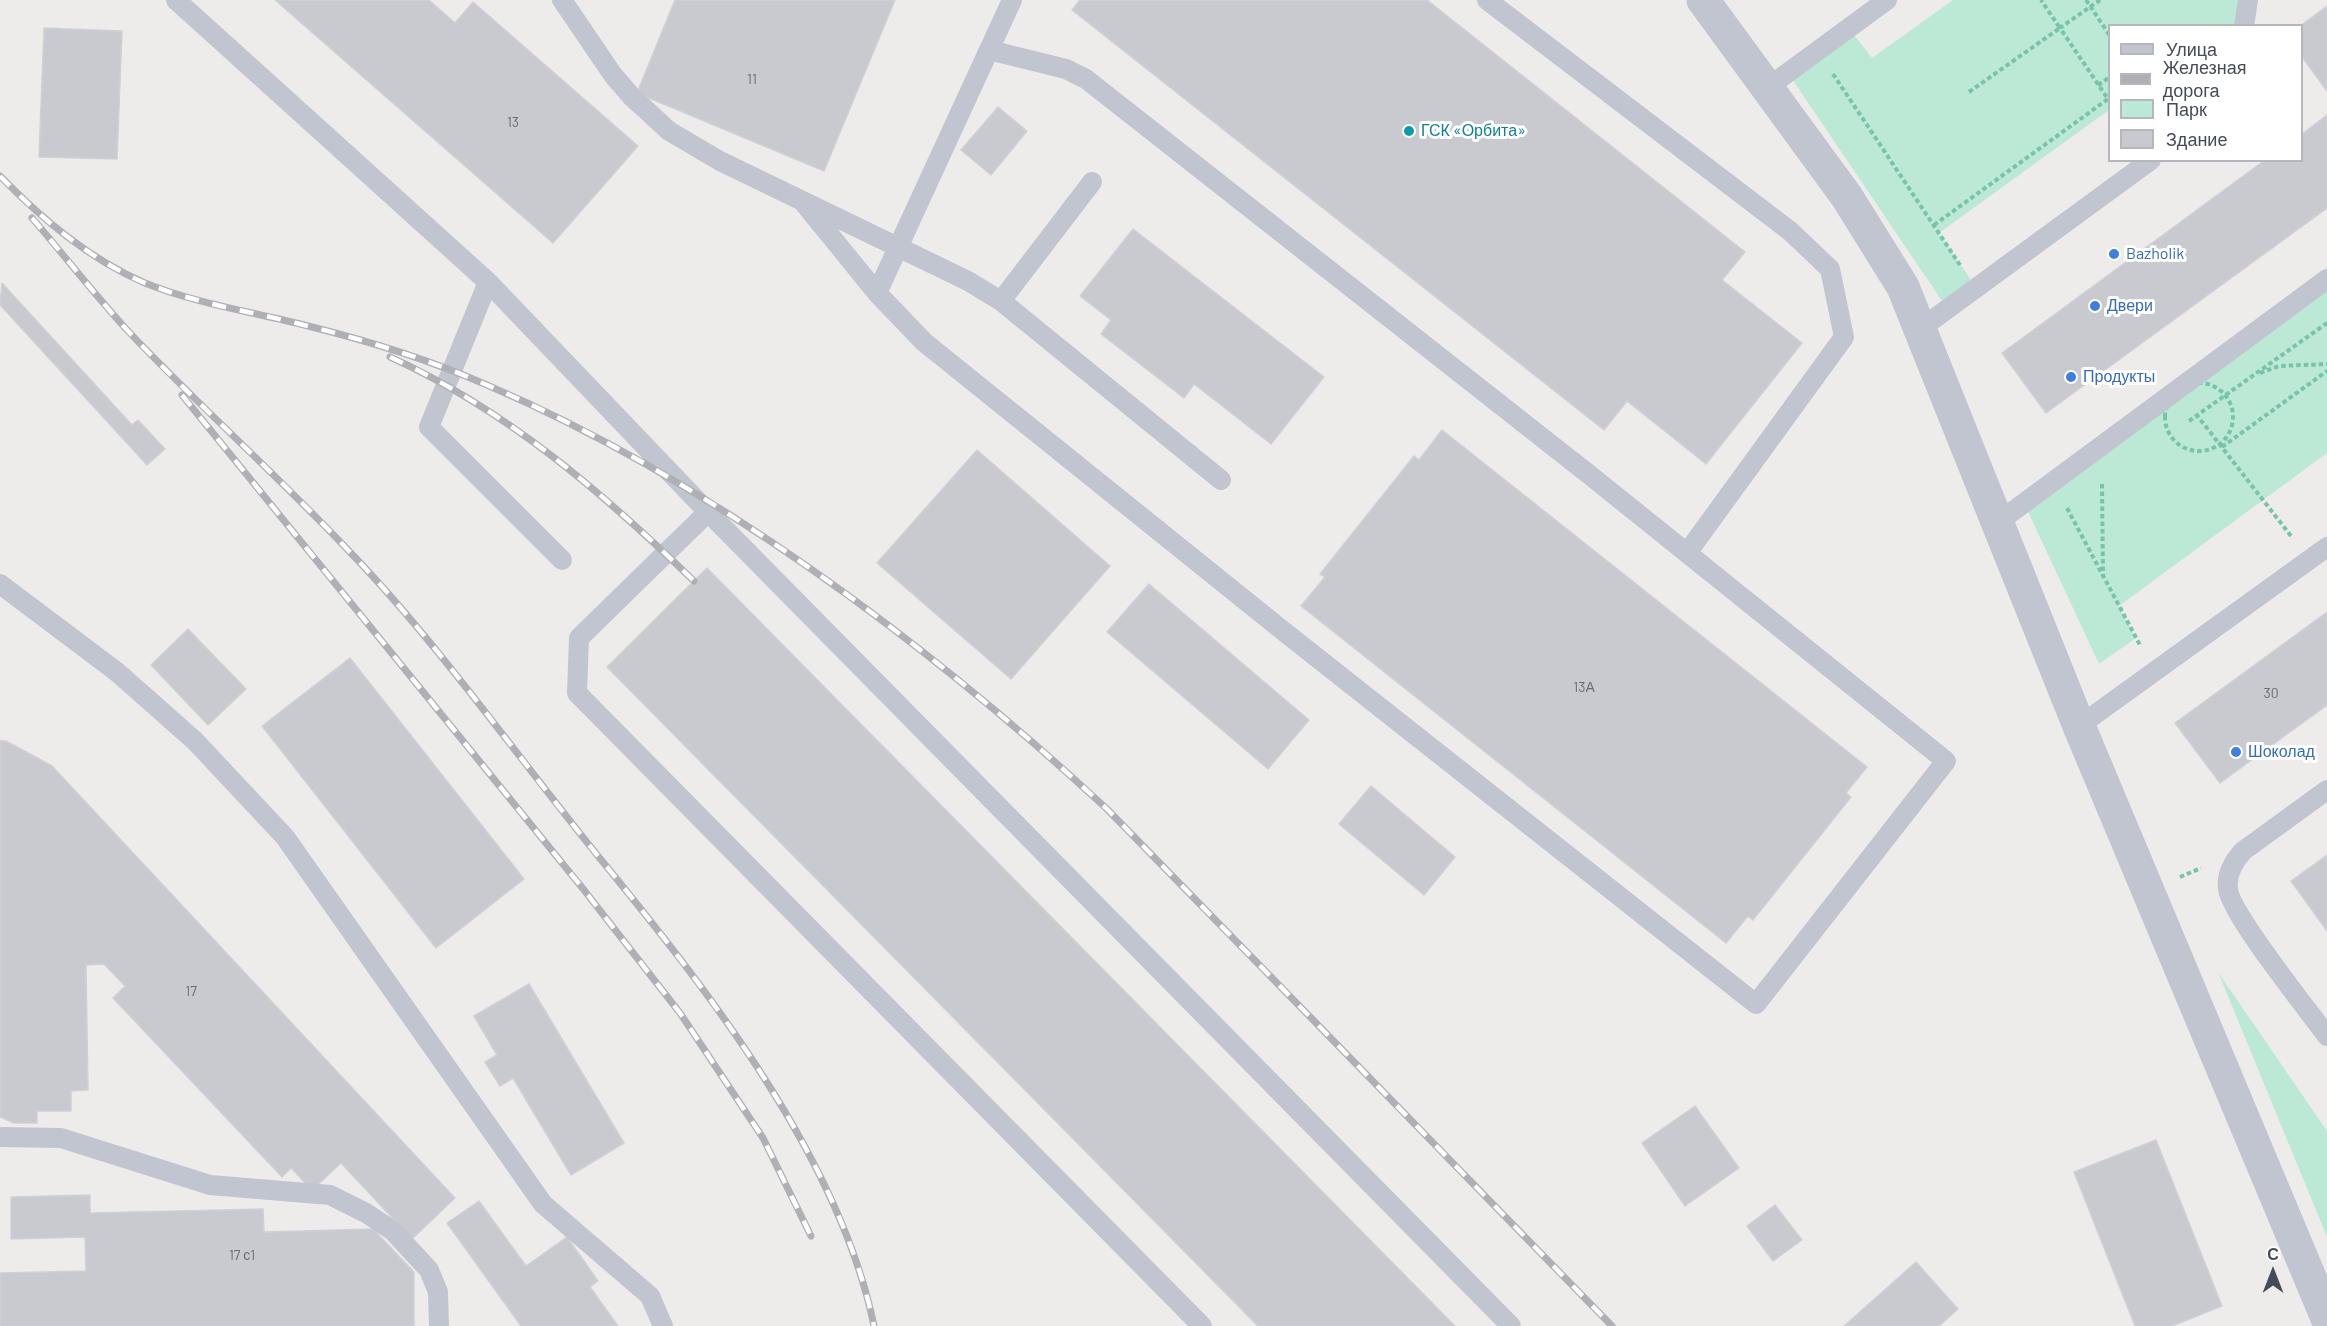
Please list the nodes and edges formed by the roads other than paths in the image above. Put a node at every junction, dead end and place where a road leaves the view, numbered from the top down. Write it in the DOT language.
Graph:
graph roads {
  1 [pos="176,0"];
  2 [pos="562,0"];
  3 [pos="1012,0"];
  4 [pos="1487,0"];
  5 [pos="1703,0"];
  6 [pos="1887,0"];
  7 [pos="2248,0"];
  8 [pos="2244,24"];
  9 [pos="989,50"];
  10 [pos="1767,88"];
  11 [pos="2148,162"];
  12 [pos="1092,182"];
  13 [pos="803,202"];
  14 [pos="898,248"];
  15 [pos="2327,279"];
  16 [pos="488,282"];
  17 [pos="877,293"];
  18 [pos="1001,301"];
  19 [pos="1920,329"];
  20 [pos="1221,480"];
  21 [pos="708,512"];
  22 [pos="1997,523"];
  23 [pos="2327,547"];
  24 [pos="1687,553"];
  25 [pos="562,560"];
  26 [pos="0,584"];
  27 [pos="2079,726"];
  28 [pos="2327,790"];
  29 [pos="2327,1036"];
  30 [pos="0,1137"];
  31 [pos="2327,1318"];
  32 [pos="439,1326"];
  33 [pos="663,1326"];
  34 [pos="1202,1326"];
  35 [pos="1511,1326"];
  1 -- 16 [label="lane"];
  2 -- 13 [label="lane"];
  3 -- 9 [label="lane"];
  4 -- 24 [label="lane"];
  5 -- 10 [label="street"];
  6 -- 10 [label="lane"];
  7 -- 8 [label="lane"];
  9 -- 14 [label="lane"];
  9 -- 24 [label="lane"];
  10 -- 19 [label="street"];
  11 -- 19 [label="lane"];
  12 -- 18 [label="lane"];
  13 -- 14 [label="lane"];
  13 -- 17 [label="lane"];
  14 -- 17 [label="lane"];
  14 -- 18 [label="lane"];
  15 -- 22 [label="lane"];
  16 -- 21 [label="lane"];
  16 -- 25 [label="lane"];
  17 -- 24 [label="lane"];
  18 -- 20 [label="lane"];
  19 -- 22 [label="street"];
  21 -- 34 [label="lane"];
  21 -- 35 [label="lane"];
  22 -- 27 [label="street"];
  23 -- 27 [label="lane"];
  26 -- 33 [label="lane"];
  27 -- 31 [label="street"];
  28 -- 29 [label="lane"];
  30 -- 32 [label="lane"];
}
